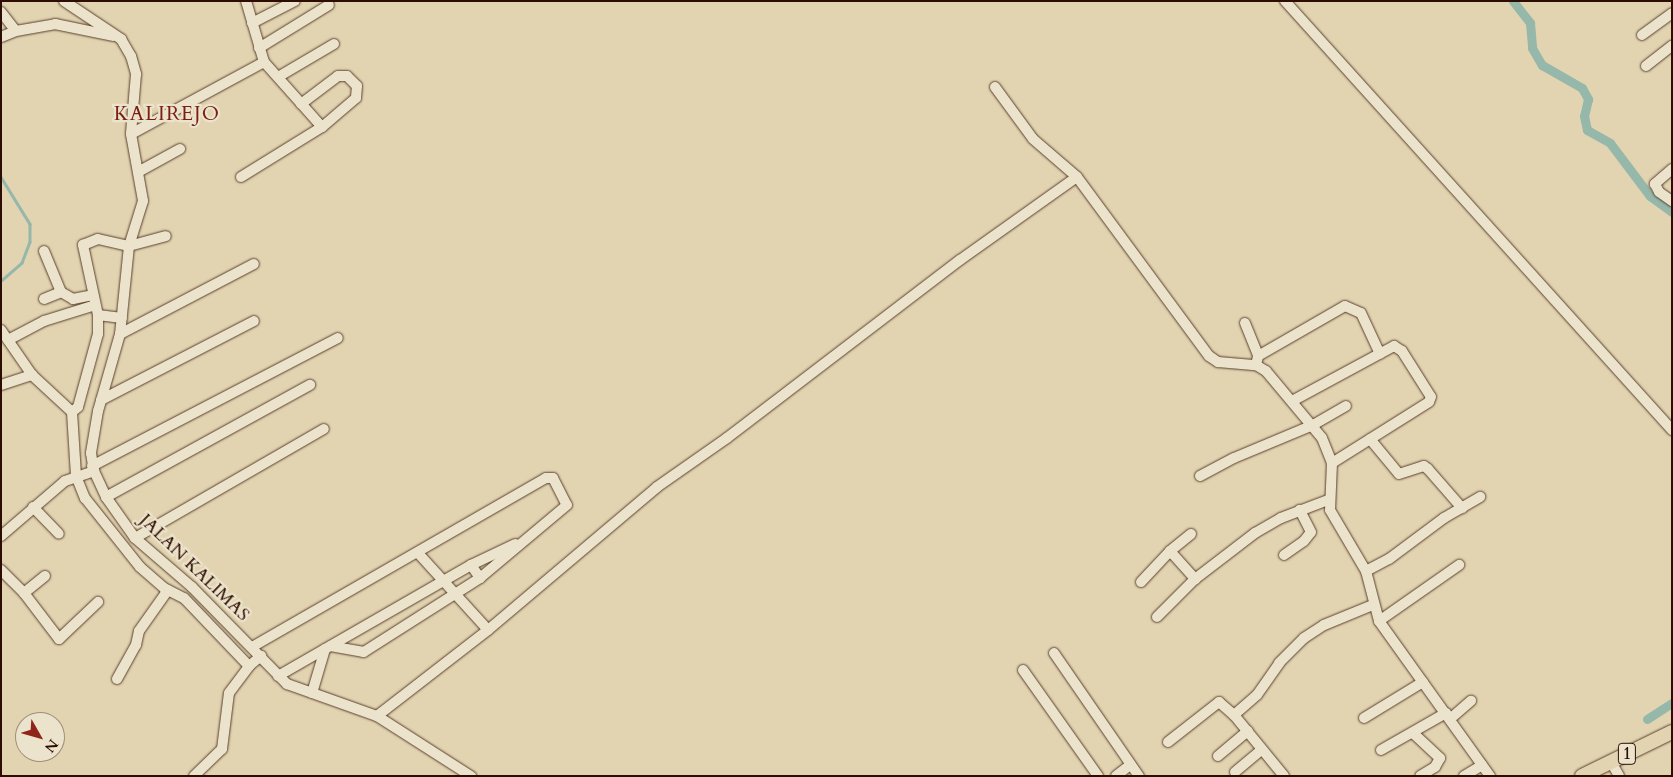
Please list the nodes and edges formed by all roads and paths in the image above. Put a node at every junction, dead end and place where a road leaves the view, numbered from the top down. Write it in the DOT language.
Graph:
graph roads {
  1 [pos="64,1"];
  2 [pos="246,1"];
  3 [pos="295,1"];
  4 [pos="1285,1"];
  5 [pos="329,4"];
  6 [pos="1,12"];
  7 [pos="1672,12"];
  8 [pos="252,23"];
  9 [pos="16,31"];
  10 [pos="1642,35"];
  11 [pos="1,38"];
  12 [pos="121,38"];
  13 [pos="334,44"];
  14 [pos="1672,46"];
  15 [pos="259,48"];
  16 [pos="264,62"];
  17 [pos="1646,66"];
  18 [pos="278,77"];
  19 [pos="995,87"];
  20 [pos="301,104"];
  21 [pos="322,127"];
  22 [pos="131,134"];
  23 [pos="180,149"];
  24 [pos="1672,169"];
  25 [pos="138,172"];
  26 [pos="241,177"];
  27 [pos="1077,177"];
  28 [pos="1672,201"];
  29 [pos="166,236"];
  30 [pos="124,245"];
  31 [pos="44,251"];
  32 [pos="254,264"];
  33 [pos="60,292"];
  34 [pos="44,299"];
  35 [pos="106,311"];
  36 [pos="254,321"];
  37 [pos="1245,323"];
  38 [pos="1,330"];
  39 [pos="120,334"];
  40 [pos="338,338"];
  41 [pos="8,340"];
  42 [pos="1380,354"];
  43 [pos="1257,360"];
  44 [pos="32,375"];
  45 [pos="1,385"];
  46 [pos="310,385"];
  47 [pos="100,400"];
  48 [pos="1294,400"];
  49 [pos="1346,406"];
  50 [pos="72,412"];
  51 [pos="1313,425"];
  52 [pos="324,429"];
  53 [pos="1672,430"];
  54 [pos="1370,440"];
  55 [pos="1332,463"];
  56 [pos="87,473"];
  57 [pos="1200,476"];
  58 [pos="106,497"];
  59 [pos="1480,497"];
  60 [pos="1328,500"];
  61 [pos="33,507"];
  62 [pos="1462,508"];
  63 [pos="1300,510"];
  64 [pos="59,534"];
  65 [pos="1191,534"];
  66 [pos="1,536"];
  67 [pos="528,537"];
  68 [pos="136,538"];
  69 [pos="1170,551"];
  70 [pos="418,553"];
  71 [pos="1284,555"];
  72 [pos="471,565"];
  73 [pos="1459,565"];
  74 [pos="1,570"];
  75 [pos="1366,571"];
  76 [pos="44,576"];
  77 [pos="480,578"];
  78 [pos="1195,579"];
  79 [pos="443,582"];
  80 [pos="1141,582"];
  81 [pos="168,590"];
  82 [pos="24,593"];
  83 [pos="457,594"];
  84 [pos="98,602"];
  85 [pos="1373,605"];
  86 [pos="1157,617"];
  87 [pos="1380,620"];
  88 [pos="488,630"];
  89 [pos="252,647"];
  90 [pos="328,648"];
  91 [pos="1054,653"];
  92 [pos="255,661"];
  93 [pos="1023,670"];
  94 [pos="278,676"];
  95 [pos="117,679"];
  96 [pos="1424,682"];
  97 [pos="312,693"];
  98 [pos="1471,701"];
  99 [pos="1234,715"];
  100 [pos="378,716"];
  101 [pos="1448,716"];
  102 [pos="1364,718"];
  103 [pos="1248,731"];
  104 [pos="1672,732"];
  105 [pos="1412,733"];
  106 [pos="1168,742"];
  107 [pos="1262,749"];
  108 [pos="1381,750"];
  109 [pos="1218,756"];
  110 [pos="1611,762"];
  111 [pos="1130,765"];
  112 [pos="1482,765"];
  113 [pos="1235,772"];
  114 [pos="194,776"];
  115 [pos="471,776"];
  116 [pos="1098,776"];
  117 [pos="1116,776"];
  118 [pos="1139,776"];
  119 [pos="1284,776"];
  120 [pos="1420,776"];
  121 [pos="1464,776"];
  122 [pos="1490,776"];
  123 [pos="1582,776"];
  124 [pos="1619,776"];
  1 -- 12 [label="street"];
  2 -- 8 [label="street"];
  3 -- 8 [label="street"];
  4 -- 53 [label="street"];
  5 -- 15 [label="street"];
  6 -- 9 [label="street"];
  7 -- 10 [label="street"];
  8 -- 15 [label="street"];
  9 -- 11 [label="street"];
  9 -- 12 [label="street"];
  12 -- 22 [label="street, JALAN KALIMAS"];
  13 -- 18 [label="street"];
  14 -- 17 [label="street"];
  15 -- 16 [label="street"];
  16 -- 18 [label="street"];
  16 -- 22 [label="street"];
  18 -- 20 [label="street"];
  19 -- 27 [label="street"];
  20 -- 21 [label="street"];
  20 -- 21 [label="street"];
  21 -- 26 [label="street"];
  22 -- 25 [label="street, JALAN KALIMAS"];
  23 -- 25 [label="street"];
  24 -- 28 [label="street"];
  25 -- 30 [label="street, JALAN KALIMAS"];
  27 -- 43 [label="street"];
  27 -- 88 [label="street"];
  29 -- 30 [label="street"];
  30 -- 35 [label="street, JALAN KALIMAS"];
  30 -- 35 [label="street"];
  31 -- 33 [label="street"];
  32 -- 39 [label="street"];
  33 -- 34 [label="street"];
  33 -- 35 [label="street"];
  35 -- 39 [label="street, JALAN KALIMAS"];
  35 -- 41 [label="street"];
  35 -- 50 [label="street"];
  36 -- 47 [label="street"];
  37 -- 43 [label="street"];
  38 -- 41 [label="street"];
  39 -- 47 [label="street, JALAN KALIMAS"];
  40 -- 56 [label="street"];
  41 -- 44 [label="street"];
  42 -- 43 [label="street"];
  42 -- 48 [label="street"];
  42 -- 54 [label="street"];
  43 -- 48 [label="street"];
  44 -- 45 [label="street"];
  44 -- 50 [label="street"];
  46 -- 58 [label="street"];
  47 -- 56 [label="street, JALAN KALIMAS"];
  48 -- 51 [label="street"];
  49 -- 51 [label="street"];
  50 -- 56 [label="street"];
  51 -- 55 [label="street"];
  51 -- 57 [label="street"];
  52 -- 68 [label="street"];
  54 -- 55 [label="street"];
  54 -- 62 [label="street"];
  55 -- 60 [label="street"];
  56 -- 58 [label="street, JALAN KALIMAS"];
  56 -- 61 [label="street"];
  56 -- 81 [label="street"];
  58 -- 68 [label="street, JALAN KALIMAS"];
  59 -- 62 [label="street"];
  60 -- 63 [label="street"];
  60 -- 75 [label="street"];
  61 -- 64 [label="street"];
  61 -- 66 [label="street"];
  62 -- 75 [label="street"];
  63 -- 71 [label="street"];
  63 -- 78 [label="street"];
  65 -- 69 [label="street"];
  67 -- 70 [label="street"];
  67 -- 72 [label="street"];
  67 -- 77 [label="street"];
  68 -- 89 [label="street, JALAN KALIMAS"];
  69 -- 78 [label="street"];
  69 -- 80 [label="street"];
  70 -- 79 [label="street"];
  70 -- 89 [label="street"];
  72 -- 77 [label="street"];
  72 -- 79 [label="street"];
  73 -- 87 [label="street"];
  74 -- 82 [label="street"];
  75 -- 85 [label="street"];
  76 -- 82 [label="street"];
  77 -- 83 [label="street"];
  78 -- 86 [label="street"];
  79 -- 83 [label="street"];
  79 -- 90 [label="street"];
  81 -- 92 [label="street"];
  81 -- 95 [label="street"];
  82 -- 84 [label="street"];
  83 -- 88 [label="street"];
  83 -- 90 [label="street"];
  85 -- 87 [label="street"];
  85 -- 99 [label="street"];
  87 -- 96 [label="street"];
  88 -- 100 [label="street"];
  89 -- 92 [label="street, JALAN KALIMAS"];
  90 -- 94 [label="street"];
  90 -- 97 [label="street"];
  91 -- 111 [label="street"];
  92 -- 94 [label="street, JALAN KALIMAS"];
  92 -- 114 [label="street"];
  93 -- 116 [label="street"];
  94 -- 97 [label="street, JALAN KALIMAS"];
  96 -- 101 [label="street"];
  96 -- 102 [label="street"];
  97 -- 100 [label="street, JALAN KALIMAS"];
  98 -- 101 [label="street"];
  99 -- 103 [label="street"];
  99 -- 106 [label="street"];
  100 -- 115 [label="street, JALAN KALIMAS"];
  101 -- 105 [label="street"];
  101 -- 112 [label="street"];
  103 -- 107 [label="street"];
  103 -- 109 [label="street"];
  104 -- 110 [label="highway, 1"];
  105 -- 108 [label="street"];
  105 -- 120 [label="street"];
  107 -- 113 [label="street"];
  107 -- 119 [label="street"];
  110 -- 123 [label="highway, 1"];
  110 -- 124 [label="street"];
  111 -- 117 [label="street"];
  111 -- 118 [label="street"];
  112 -- 121 [label="street"];
  112 -- 122 [label="street"];
}
